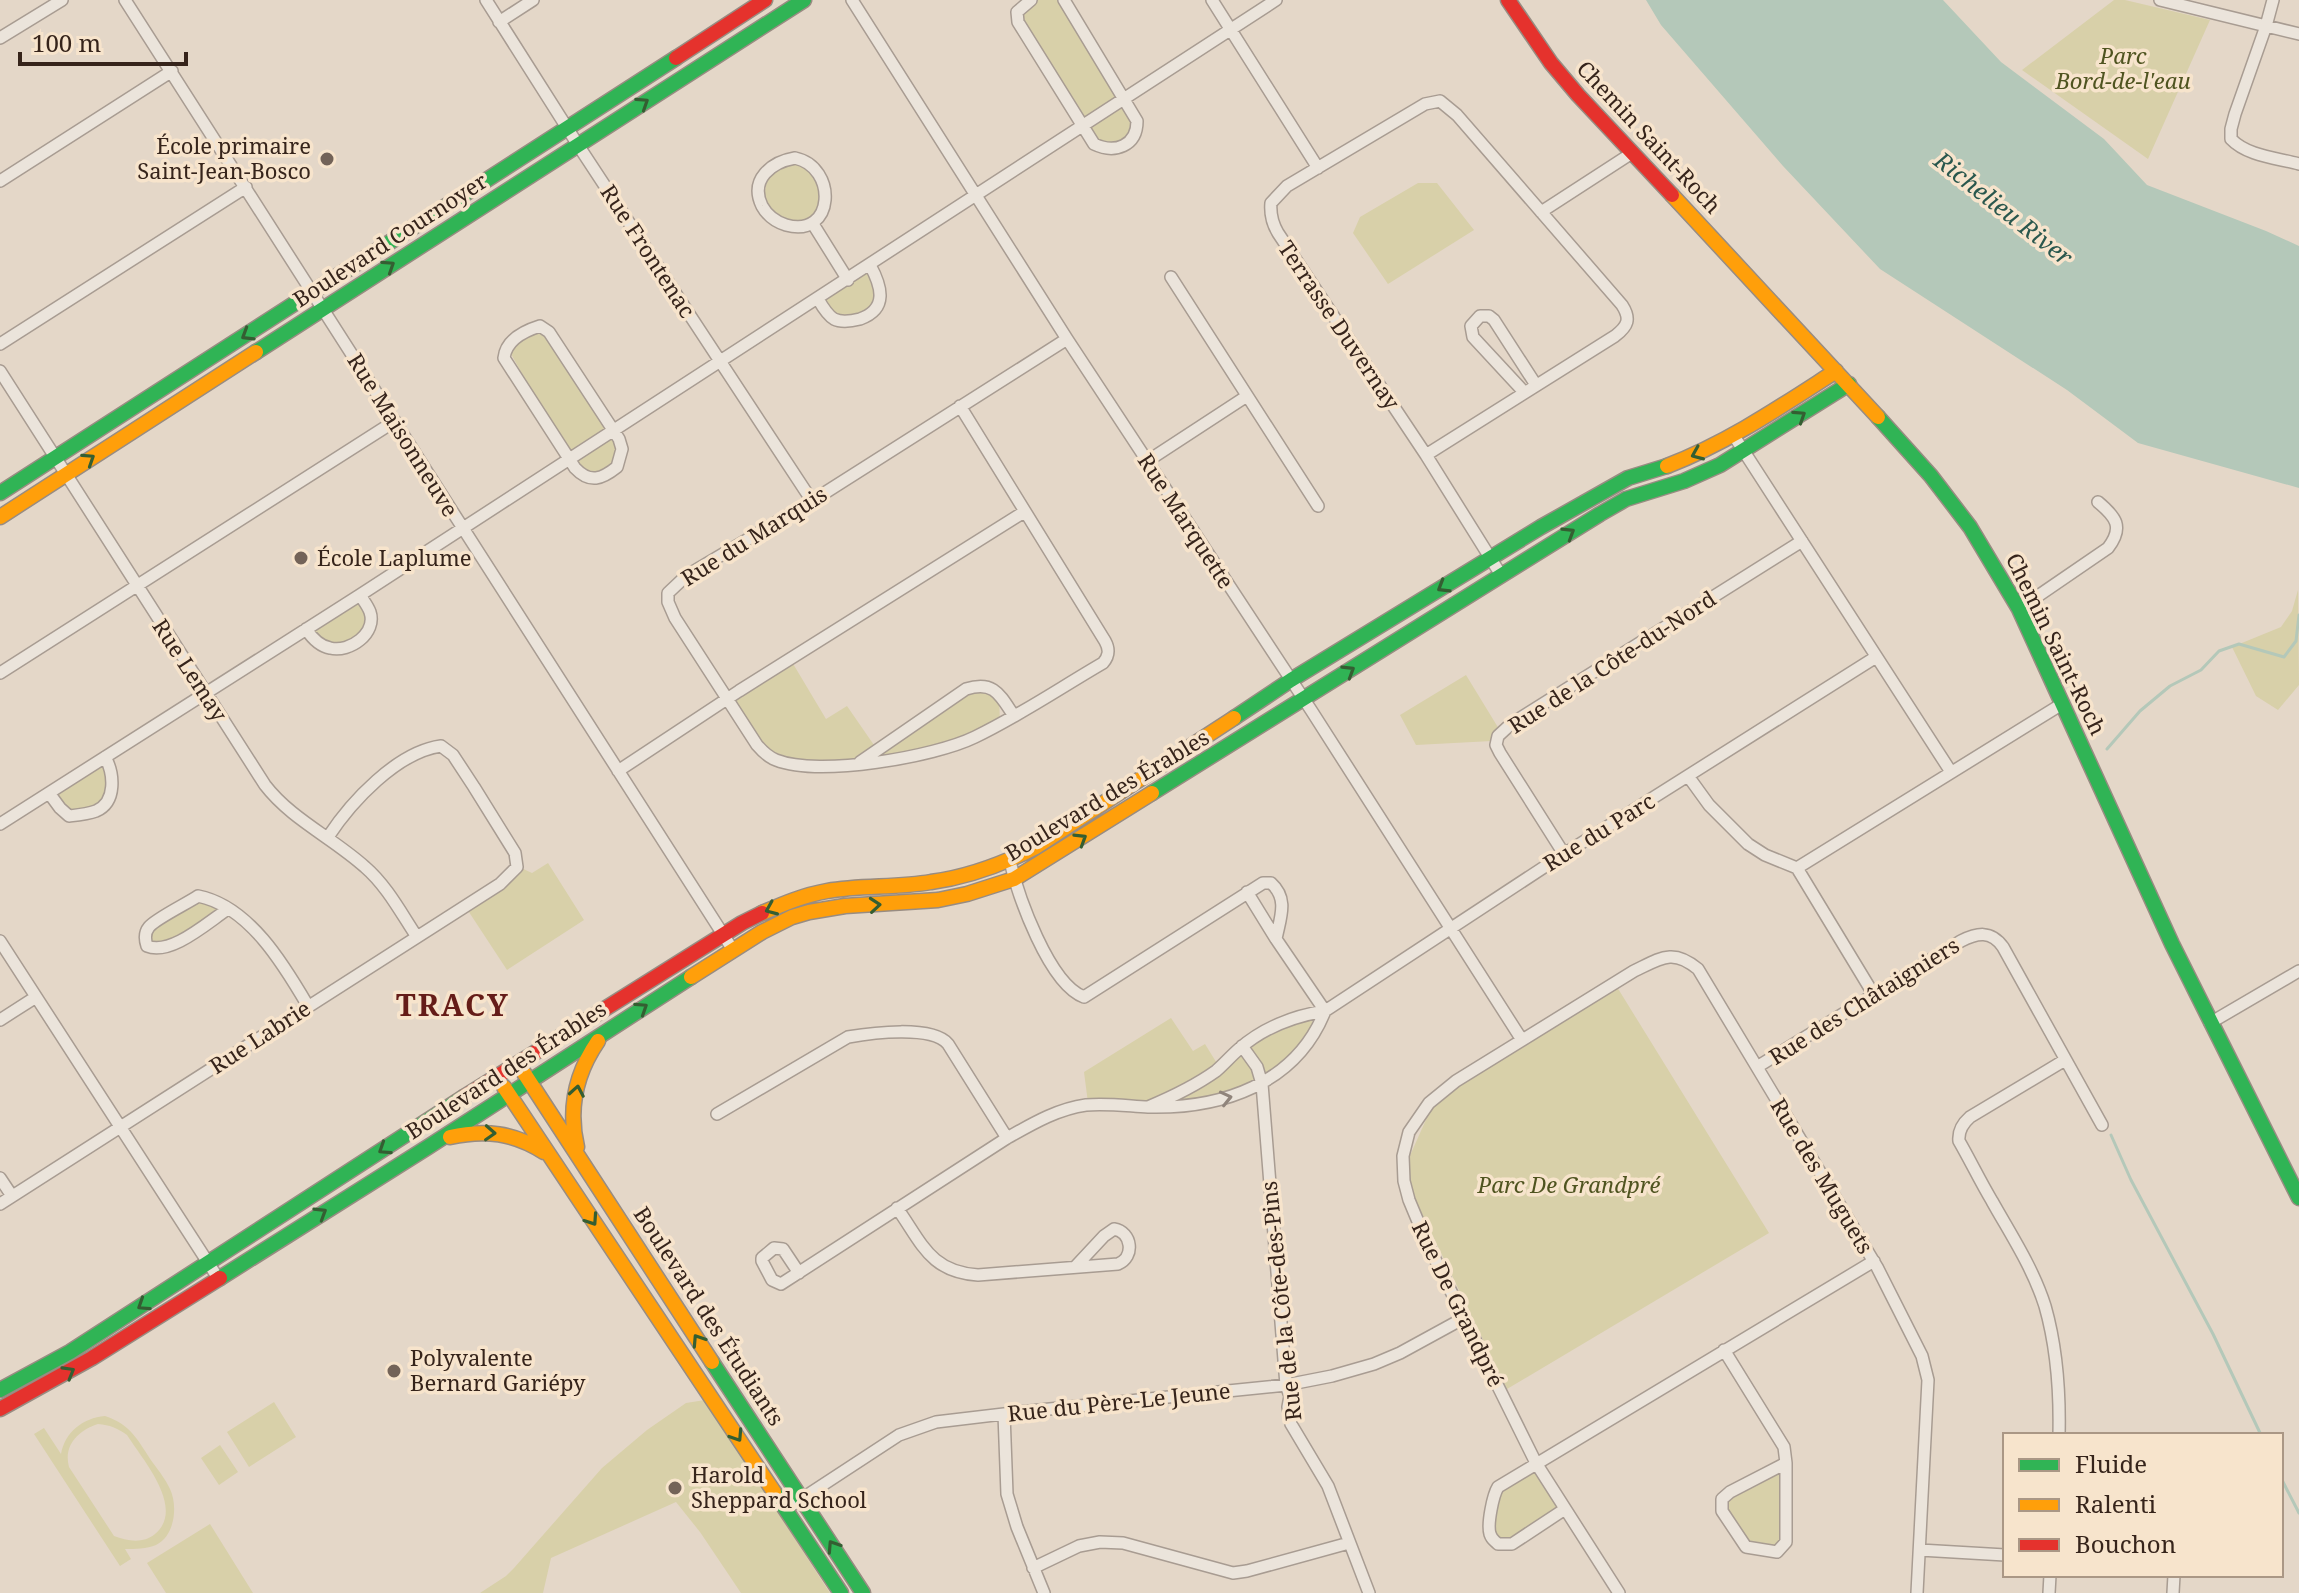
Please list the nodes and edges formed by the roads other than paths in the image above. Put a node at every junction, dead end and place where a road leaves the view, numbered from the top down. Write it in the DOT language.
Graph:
graph roads {
  1 [pos="62,0"];
  2 [pos="125,0"];
  3 [pos="486,0"];
  4 [pos="533,0"];
  5 [pos="765,0"];
  6 [pos="804,0"];
  7 [pos="852,0"];
  8 [pos="1031,0"];
  9 [pos="1064,0"];
  10 [pos="1212,0"];
  11 [pos="1276,0"];
  12 [pos="1508,0"];
  13 [pos="2160,0"];
  14 [pos="2273,0"];
  15 [pos="499,22"];
  16 [pos="2266,26"];
  17 [pos="1230,29"];
  18 [pos="2299,34"];
  19 [pos="0,38"];
  20 [pos="172,71"];
  21 [pos="1125,98"];
  22 [pos="1082,126"];
  23 [pos="567,129"];
  24 [pos="578,145"];
  25 [pos="1632,153"];
  26 [pos="2299,164"];
  27 [pos="1318,168"];
  28 [pos="0,181"];
  29 [pos="246,187"];
  30 [pos="976,196"];
  31 [pos="1541,212"];
  32 [pos="813,224"];
  33 [pos="870,265"];
  34 [pos="1171,277"];
  35 [pos="848,280"];
  36 [pos="313,293"];
  37 [pos="818,299"];
  38 [pos="323,309"];
  39 [pos="1067,339"];
  40 [pos="0,344"];
  41 [pos="721,362"];
  42 [pos="0,371"];
  43 [pos="1836,371"];
  44 [pos="1849,384"];
  45 [pos="1536,385"];
  46 [pos="1524,392"];
  47 [pos="1247,396"];
  48 [pos="960,406"];
  49 [pos="395,421"];
  50 [pos="614,430"];
  51 [pos="1734,436"];
  52 [pos="1743,452"];
  53 [pos="1426,455"];
  54 [pos="54,457"];
  55 [pos="569,460"];
  56 [pos="1146,462"];
  57 [pos="65,474"];
  58 [pos="0,493"];
  59 [pos="812,501"];
  60 [pos="2098,502"];
  61 [pos="1318,506"];
  62 [pos="1024,512"];
  63 [pos="0,517"];
  64 [pos="463,528"];
  65 [pos="1802,541"];
  66 [pos="1490,559"];
  67 [pos="1501,575"];
  68 [pos="136,585"];
  69 [pos="360,595"];
  70 [pos="2019,609"];
  71 [pos="306,629"];
  72 [pos="1876,657"];
  73 [pos="0,673"];
  74 [pos="1291,680"];
  75 [pos="206,695"];
  76 [pos="728,698"];
  77 [pos="1304,700"];
  78 [pos="2062,704"];
  79 [pos="1014,716"];
  80 [pos="105,757"];
  81 [pos="856,765"];
  82 [pos="618,771"];
  83 [pos="1951,772"];
  84 [pos="1688,776"];
  85 [pos="49,793"];
  86 [pos="0,824"];
  87 [pos="328,837"];
  88 [pos="1564,854"];
  89 [pos="1010,861"];
  90 [pos="1797,868"];
  91 [pos="1014,879"];
  92 [pos="1247,892"];
  93 [pos="228,909"];
  94 [pos="1451,927"];
  95 [pos="722,933"];
  96 [pos="417,937"];
  97 [pos="1276,939"];
  98 [pos="0,941"];
  99 [pos="733,950"];
  100 [pos="2299,971"];
  101 [pos="1874,995"];
  102 [pos="36,997"];
  103 [pos="308,1006"];
  104 [pos="1325,1011"];
  105 [pos="0,1020"];
  106 [pos="2210,1023"];
  107 [pos="607,1031"];
  108 [pos="1522,1040"];
  109 [pos="1242,1046"];
  110 [pos="2065,1060"];
  111 [pos="517,1063"];
  112 [pos="1757,1067"];
  113 [pos="497,1076"];
  114 [pos="529,1081"];
  115 [pos="1262,1084"];
  116 [pos="508,1094"];
  117 [pos="1148,1107"];
  118 [pos="717,1114"];
  119 [pos="2102,1125"];
  120 [pos="120,1128"];
  121 [pos="1007,1138"];
  122 [pos="428,1147"];
  123 [pos="549,1155"];
  124 [pos="581,1159"];
  125 [pos="0,1178"];
  126 [pos="12,1196"];
  127 [pos="2299,1198"];
  128 [pos="0,1204"];
  129 [pos="897,1208"];
  130 [pos="1874,1261"];
  131 [pos="208,1263"];
  132 [pos="1076,1266"];
  133 [pos="799,1273"];
  134 [pos="218,1278"];
  135 [pos="1464,1318"];
  136 [pos="1724,1350"];
  137 [pos="1286,1385"];
  138 [pos="0,1390"];
  139 [pos="0,1409"];
  140 [pos="1004,1414"];
  141 [pos="2059,1433"];
  142 [pos="1536,1463"];
  143 [pos="1786,1463"];
  144 [pos="802,1498"];
  145 [pos="786,1509"];
  146 [pos="1565,1509"];
  147 [pos="1349,1543"];
  148 [pos="1920,1550"];
  149 [pos="2003,1555"];
  150 [pos="1033,1568"];
  151 [pos="841,1593"];
  152 [pos="863,1593"];
  153 [pos="1044,1593"];
  154 [pos="1369,1593"];
  155 [pos="1619,1593"];
  156 [pos="1917,1593"];
  1 -- 19 [label="street"];
  2 -- 20 [label="street, Rue Maisonneuve"];
  3 -- 15 [label="street, Rue Frontenac"];
  4 -- 15 [label="street"];
  5 -- 23 [label="street, Boulevard Cournoyer"];
  24 -- 6 [label="street, Boulevard Cournoyer, one-way"];
  7 -- 30 [label="street, Rue Marquette"];
  8 -- 22 [label="street"];
  9 -- 21 [label="street"];
  10 -- 17 [label="street"];
  11 -- 17 [label="street"];
  12 -- 25 [label="street, Chemin Saint-Roch"];
  13 -- 16 [label="street"];
  14 -- 16 [label="street"];
  15 -- 23 [label="street, Rue Frontenac"];
  16 -- 18 [label="street"];
  16 -- 26 [label="street"];
  17 -- 21 [label="street"];
  17 -- 27 [label="street"];
  20 -- 28 [label="street"];
  20 -- 29 [label="street, Rue Maisonneuve"];
  21 -- 22 [label="street"];
  21 -- 22 [label="street"];
  22 -- 30 [label="street"];
  23 -- 24 [label="street, Rue Frontenac"];
  23 -- 36 [label="street, Boulevard Cournoyer"];
  38 -- 24 [label="street, Boulevard Cournoyer, one-way"];
  24 -- 41 [label="street, Rue Frontenac"];
  25 -- 31 [label="street"];
  25 -- 43 [label="street, Chemin Saint-Roch"];
  27 -- 31 [label="street, Terrasse Duvernay"];
  27 -- 53 [label="street, Terrasse Duvernay"];
  29 -- 36 [label="street, Rue Maisonneuve"];
  29 -- 40 [label="street"];
  30 -- 33 [label="street"];
  30 -- 39 [label="street, Rue Marquette"];
  31 -- 45 [label="street, Terrasse Duvernay"];
  32 -- 32 [label="street"];
  32 -- 35 [label="street"];
  33 -- 35 [label="street"];
  33 -- 37 [label="street"];
  34 -- 47 [label="street"];
  35 -- 37 [label="street"];
  36 -- 38 [label="street, Rue Maisonneuve"];
  36 -- 54 [label="street, Boulevard Cournoyer, one-way"];
  37 -- 41 [label="street"];
  38 -- 49 [label="street, Rue Maisonneuve"];
  57 -- 38 [label="street, Boulevard Cournoyer, one-way"];
  39 -- 48 [label="street, Rue du Marquis"];
  39 -- 56 [label="street, Rue Marquette"];
  41 -- 50 [label="street"];
  41 -- 59 [label="street, Rue Frontenac"];
  42 -- 54 [label="street, Rue Lemay"];
  43 -- 44 [label="street, Chemin Saint-Roch"];
  43 -- 51 [label="street, Boulevard des Érables"];
  52 -- 44 [label="street, Boulevard des Érables, one-way"];
  44 -- 70 [label="street, Chemin Saint-Roch"];
  45 -- 46 [label="street, Terrasse Duvernay"];
  45 -- 46 [label="street"];
  46 -- 53 [label="street, Terrasse Duvernay"];
  47 -- 56 [label="street"];
  47 -- 61 [label="street"];
  48 -- 59 [label="street, Rue du Marquis"];
  48 -- 62 [label="street, Rue du Marquis"];
  49 -- 64 [label="street, Rue Maisonneuve"];
  49 -- 68 [label="street"];
  50 -- 55 [label="street"];
  50 -- 55 [label="street"];
  50 -- 55 [label="street"];
  51 -- 52 [label="street"];
  51 -- 66 [label="street, Boulevard des Érables, one-way"];
  52 -- 65 [label="street"];
  67 -- 52 [label="street, Boulevard des Érables, one-way"];
  53 -- 66 [label="street, Terrasse Duvernay"];
  54 -- 57 [label="street, Rue Lemay"];
  54 -- 58 [label="street, Boulevard Cournoyer"];
  55 -- 64 [label="street"];
  56 -- 74 [label="street, Rue Marquette"];
  57 -- 63 [label="street, Boulevard Cournoyer"];
  57 -- 68 [label="street, Rue Lemay"];
  59 -- 76 [label="street, Rue du Marquis"];
  60 -- 70 [label="street"];
  62 -- 76 [label="street"];
  62 -- 79 [label="street, Rue du Marquis"];
  64 -- 69 [label="street"];
  64 -- 82 [label="street, Rue Maisonneuve"];
  65 -- 72 [label="street"];
  65 -- 88 [label="street, Rue de la Côte-du-Nord"];
  66 -- 67 [label="street, Terrasse Duvernay"];
  66 -- 74 [label="street, Boulevard des Érables, one-way"];
  77 -- 67 [label="street, Boulevard des Érables, one-way"];
  68 -- 73 [label="street"];
  68 -- 75 [label="street, Rue Lemay"];
  69 -- 71 [label="street"];
  69 -- 71 [label="street"];
  70 -- 78 [label="street, Chemin Saint-Roch"];
  71 -- 75 [label="street"];
  72 -- 83 [label="street"];
  72 -- 84 [label="street, Rue du Parc"];
  74 -- 77 [label="street, Rue Marquette"];
  74 -- 89 [label="street, Boulevard des Érables"];
  75 -- 80 [label="street"];
  75 -- 87 [label="street, Rue Lemay"];
  76 -- 81 [label="street, Rue du Marquis"];
  76 -- 82 [label="street"];
  91 -- 77 [label="street, Boulevard des Érables, one-way"];
  77 -- 94 [label="street, Rue Marquette"];
  78 -- 83 [label="street"];
  78 -- 106 [label="street, Chemin Saint-Roch"];
  79 -- 81 [label="street, Rue du Marquis"];
  79 -- 81 [label="street"];
  80 -- 85 [label="street"];
  80 -- 85 [label="street"];
  82 -- 95 [label="street, Rue Maisonneuve"];
  83 -- 90 [label="street"];
  84 -- 88 [label="street, Rue du Parc"];
  84 -- 90 [label="street"];
  85 -- 86 [label="street"];
  87 -- 96 [label="street, Rue Lemay"];
  87 -- 96 [label="street, Rue Labrie"];
  88 -- 94 [label="street, Rue du Parc"];
  89 -- 91 [label="street"];
  89 -- 95 [label="street, Boulevard des Érables, one-way"];
  90 -- 101 [label="street"];
  91 -- 92 [label="street"];
  99 -- 91 [label="street, Boulevard des Érables, one-way"];
  92 -- 97 [label="street"];
  92 -- 97 [label="street"];
  93 -- 93 [label="street"];
  93 -- 103 [label="street"];
  94 -- 104 [label="street, Rue du Parc"];
  94 -- 108 [label="street, Rue Marquette"];
  95 -- 99 [label="street, Rue Maisonneuve"];
  95 -- 111 [label="street, Boulevard des Érables"];
  96 -- 103 [label="street, Rue Labrie"];
  97 -- 104 [label="street"];
  98 -- 102 [label="street"];
  107 -- 99 [label="street, Boulevard des Érables, one-way"];
  100 -- 106 [label="street"];
  101 -- 110 [label="street, Rue des Châtaigniers"];
  101 -- 112 [label="street, Rue des Châtaigniers"];
  102 -- 105 [label="street"];
  102 -- 120 [label="street"];
  103 -- 120 [label="street, Rue Labrie"];
  104 -- 109 [label="street, Rue du Parc"];
  104 -- 115 [label="street, Rue du Parc"];
  106 -- 127 [label="street, Chemin Saint-Roch"];
  107 -- 114 [label="street, Boulevard des Érables"];
  124 -- 107 [label="street, one-way"];
  108 -- 112 [label="street, Rue des Muguets"];
  108 -- 135 [label="street, Rue De Grandpré"];
  109 -- 115 [label="street, Rue de la Côte-des-Pins"];
  109 -- 117 [label="street, Rue du Parc"];
  110 -- 119 [label="street, Rue des Châtaigniers"];
  110 -- 141 [label="street"];
  111 -- 113 [label="street, Boulevard des Érables"];
  111 -- 114 [label="street, Boulevard des Étudiants"];
  112 -- 130 [label="street, Rue des Muguets"];
  113 -- 116 [label="street, Boulevard des Étudiants"];
  113 -- 131 [label="street, Boulevard des Érables, one-way"];
  114 -- 116 [label="street, Boulevard des Érables"];
  114 -- 124 [label="street, Boulevard des Étudiants"];
  117 -- 115 [label="street, Rue du Parc, one-way"];
  115 -- 137 [label="street, Rue de la Côte-des-Pins"];
  116 -- 122 [label="street, Boulevard des Érables"];
  116 -- 123 [label="street, Boulevard des Étudiants"];
  117 -- 121 [label="street, Rue du Parc"];
  118 -- 121 [label="street"];
  120 -- 126 [label="street, Rue Labrie"];
  120 -- 131 [label="street"];
  121 -- 129 [label="street, Rue du Parc"];
  122 -- 123 [label="street, one-way"];
  134 -- 122 [label="street, Boulevard des Érables, one-way"];
  123 -- 145 [label="street, Boulevard des Étudiants, one-way"];
  144 -- 124 [label="street, Boulevard des Étudiants, one-way"];
  125 -- 126 [label="street"];
  126 -- 128 [label="street, Rue Labrie"];
  129 -- 132 [label="street"];
  129 -- 133 [label="street, Rue du Parc"];
  130 -- 136 [label="street"];
  130 -- 148 [label="street, Rue des Muguets"];
  131 -- 134 [label="street"];
  131 -- 138 [label="street, Boulevard des Érables, one-way"];
  132 -- 132 [label="street"];
  139 -- 134 [label="street, Boulevard des Érables, one-way"];
  135 -- 137 [label="street, Rue du Père-Le Jeune"];
  135 -- 142 [label="street, Rue De Grandpré"];
  136 -- 142 [label="street"];
  136 -- 143 [label="street"];
  137 -- 140 [label="street, Rue du Père-Le Jeune"];
  137 -- 147 [label="street, Rue de la Côte-des-Pins"];
  140 -- 144 [label="street, Rue du Père-Le Jeune"];
  140 -- 150 [label="street"];
  142 -- 146 [label="street, Rue De Grandpré"];
  142 -- 146 [label="street"];
  143 -- 143 [label="street"];
  144 -- 145 [label="street, Rue du Père-Le Jeune"];
  152 -- 144 [label="street, Boulevard des Étudiants, one-way"];
  145 -- 151 [label="street, Boulevard des Étudiants"];
  146 -- 155 [label="street, Rue De Grandpré"];
  147 -- 150 [label="street"];
  147 -- 154 [label="street, Rue de la Côte-des-Pins"];
  148 -- 149 [label="street"];
  148 -- 156 [label="street, Rue des Muguets"];
  150 -- 153 [label="street"];
}
